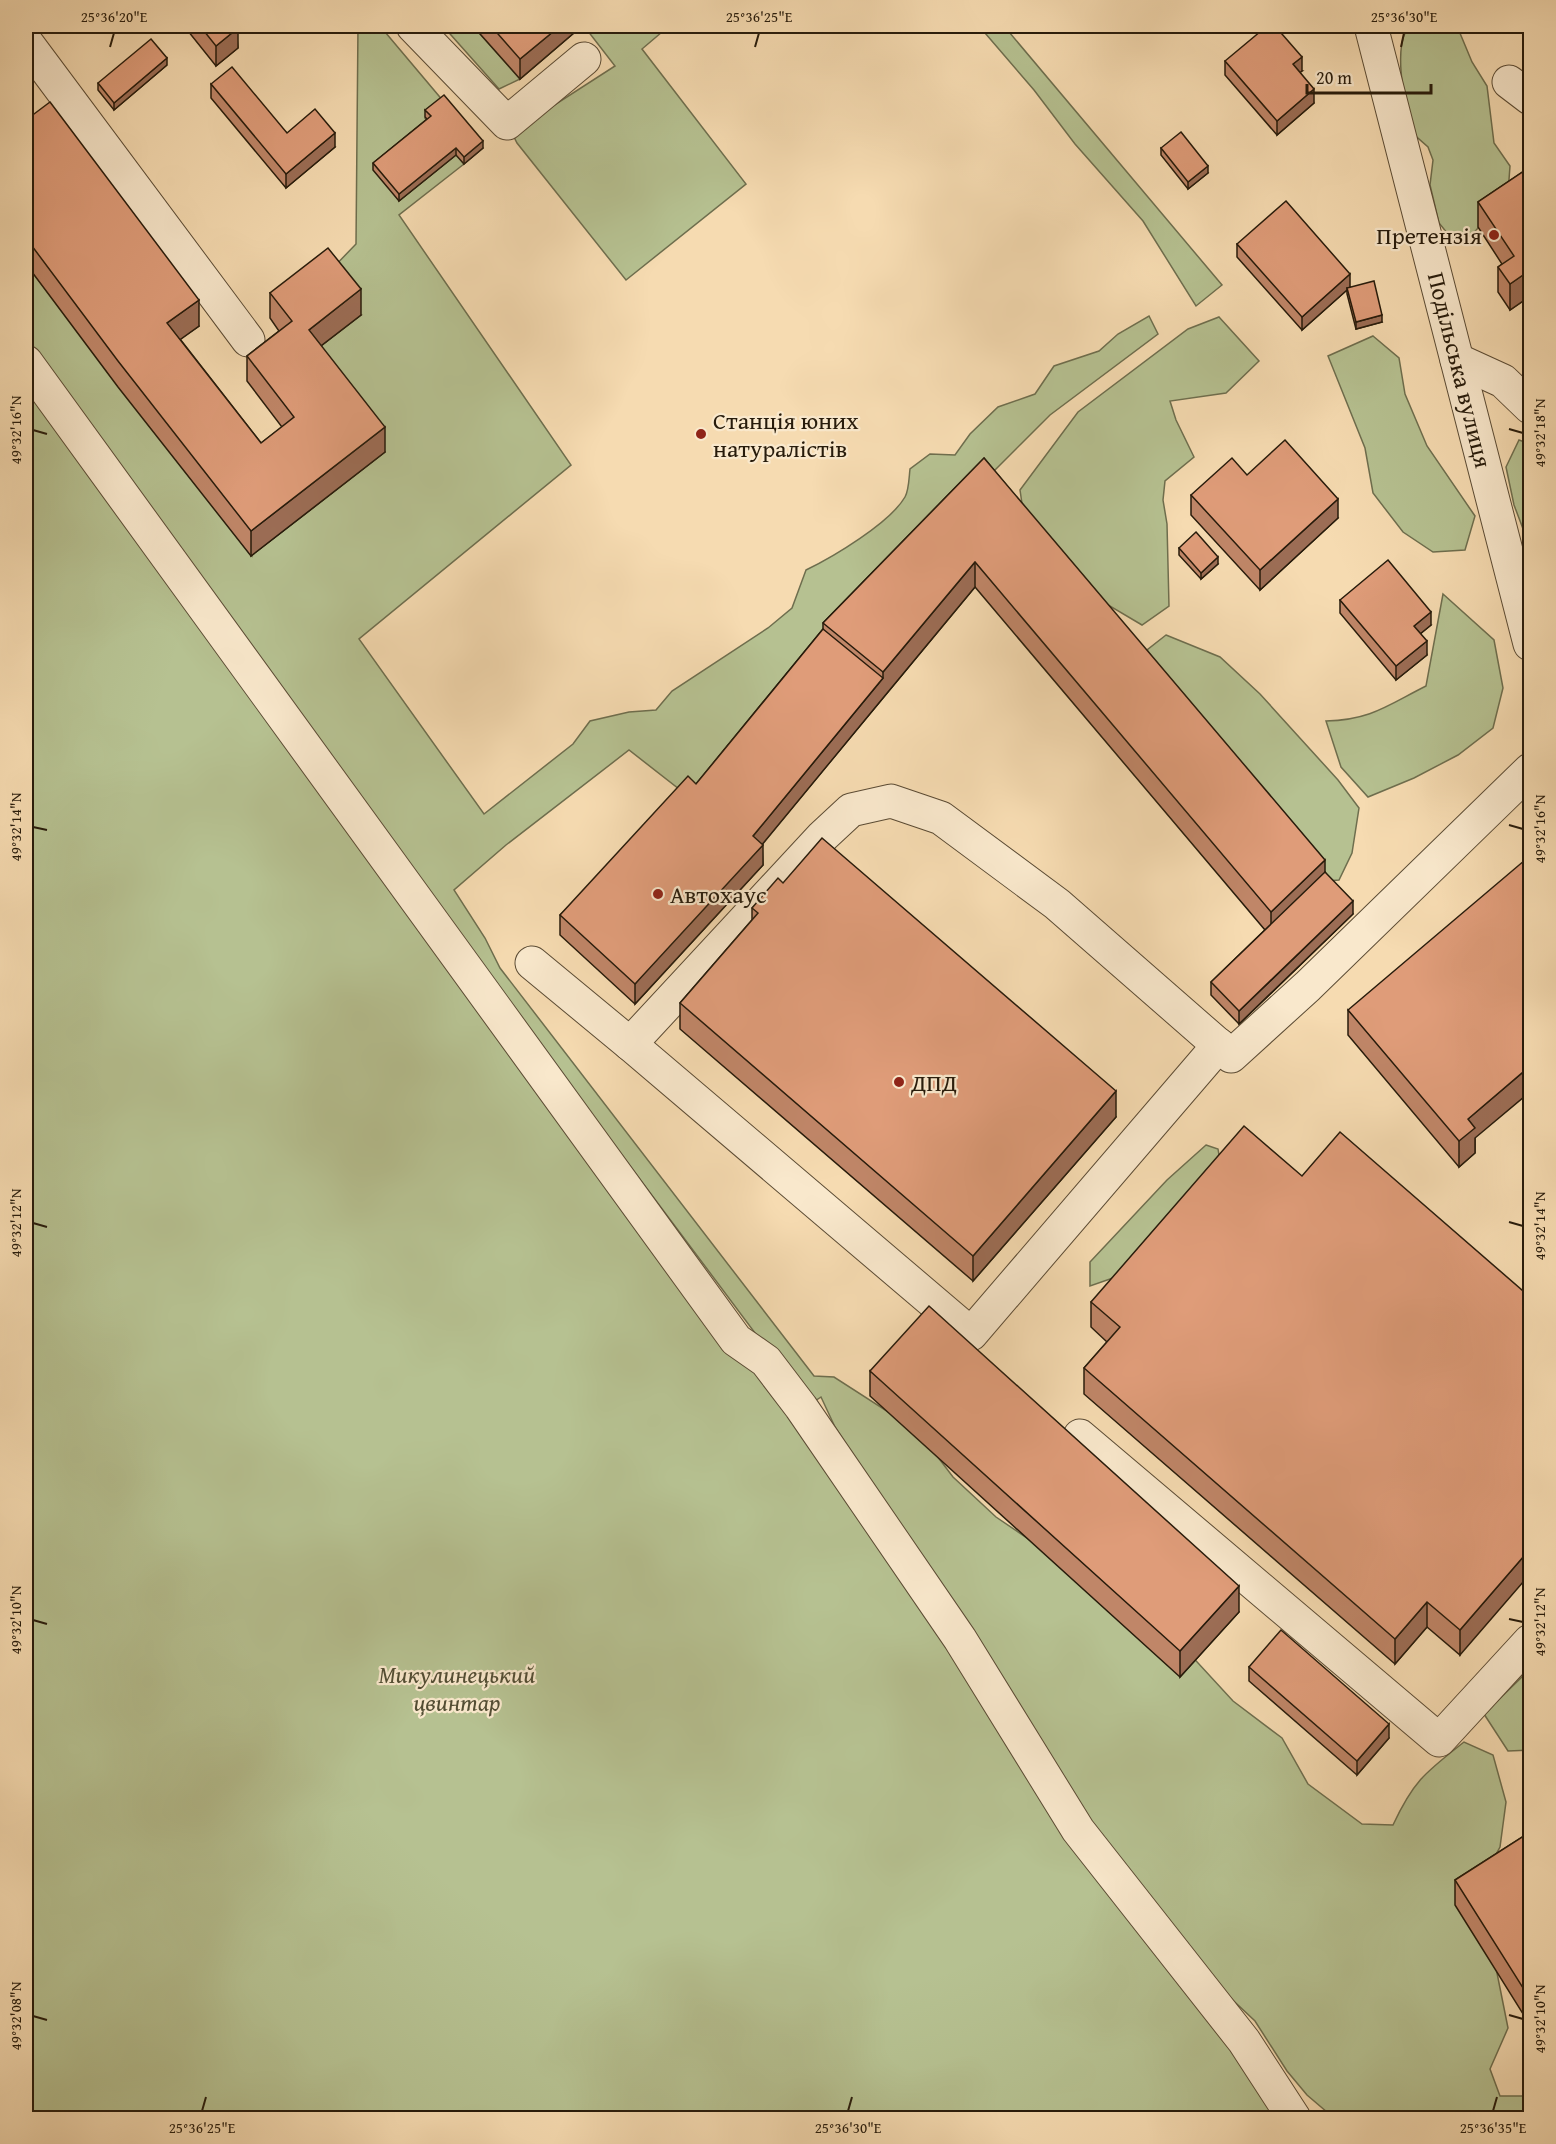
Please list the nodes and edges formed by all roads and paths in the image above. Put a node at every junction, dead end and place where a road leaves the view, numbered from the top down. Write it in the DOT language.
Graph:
graph roads {
  1 [pos="413,26"];
  2 [pos="1371,26"];
  3 [pos="26,42"];
  4 [pos="584,58"];
  5 [pos="248,340"];
  6 [pos="1457,360"];
  7 [pos="26,362"];
  8 [pos="1530,407"];
  9 [pos="1530,644"];
  10 [pos="1530,770"];
  11 [pos="532,963"];
  12 [pos="630,1044"];
  13 [pos="1219,1045"];
  14 [pos="1080,1436"];
  15 [pos="1530,1641"];
  16 [pos="1294,2118"];
  1 -- 4 [label="street"];
  2 -- 6 [label="street, Подільська вулиця"];
  3 -- 5 [label="street"];
  6 -- 8 [label="street"];
  6 -- 9 [label="street, Подільська вулиця"];
  7 -- 16 [label="street"];
  10 -- 13 [label="street"];
  11 -- 12 [label="street"];
  12 -- 13 [label="street"];
  12 -- 13 [label="street"];
  14 -- 15 [label="street"];
}
